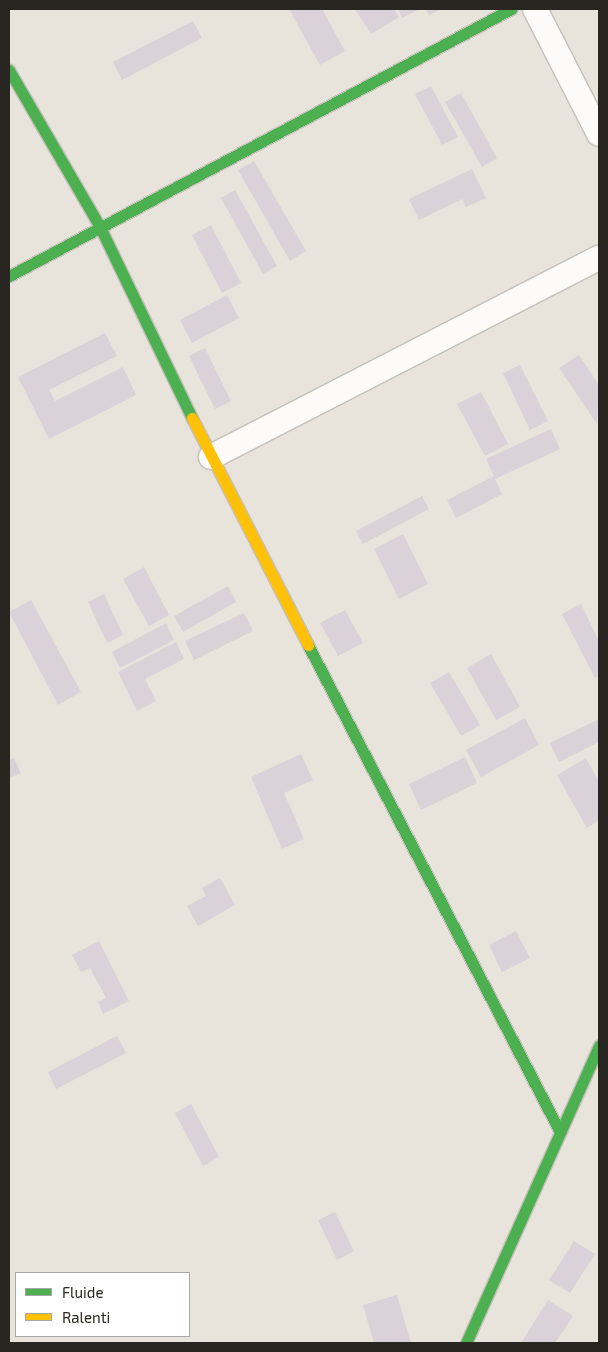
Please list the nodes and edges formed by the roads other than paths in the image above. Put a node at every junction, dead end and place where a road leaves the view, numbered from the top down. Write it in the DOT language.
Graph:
graph roads {
  1 [pos="511,9"];
  2 [pos="535,9"];
  3 [pos="9,70"];
  4 [pos="599,134"];
  5 [pos="100,227"];
  6 [pos="599,258"];
  7 [pos="9,276"];
  8 [pos="211,457"];
  9 [pos="599,1045"];
  10 [pos="560,1132"];
  11 [pos="466,1343"];
  1 -- 5 [label="street"];
  2 -- 4 [label="street"];
  3 -- 5 [label="street"];
  5 -- 7 [label="street"];
  5 -- 8 [label="street"];
  6 -- 8 [label="street"];
  8 -- 10 [label="street"];
  9 -- 10 [label="street"];
  10 -- 11 [label="street"];
}
